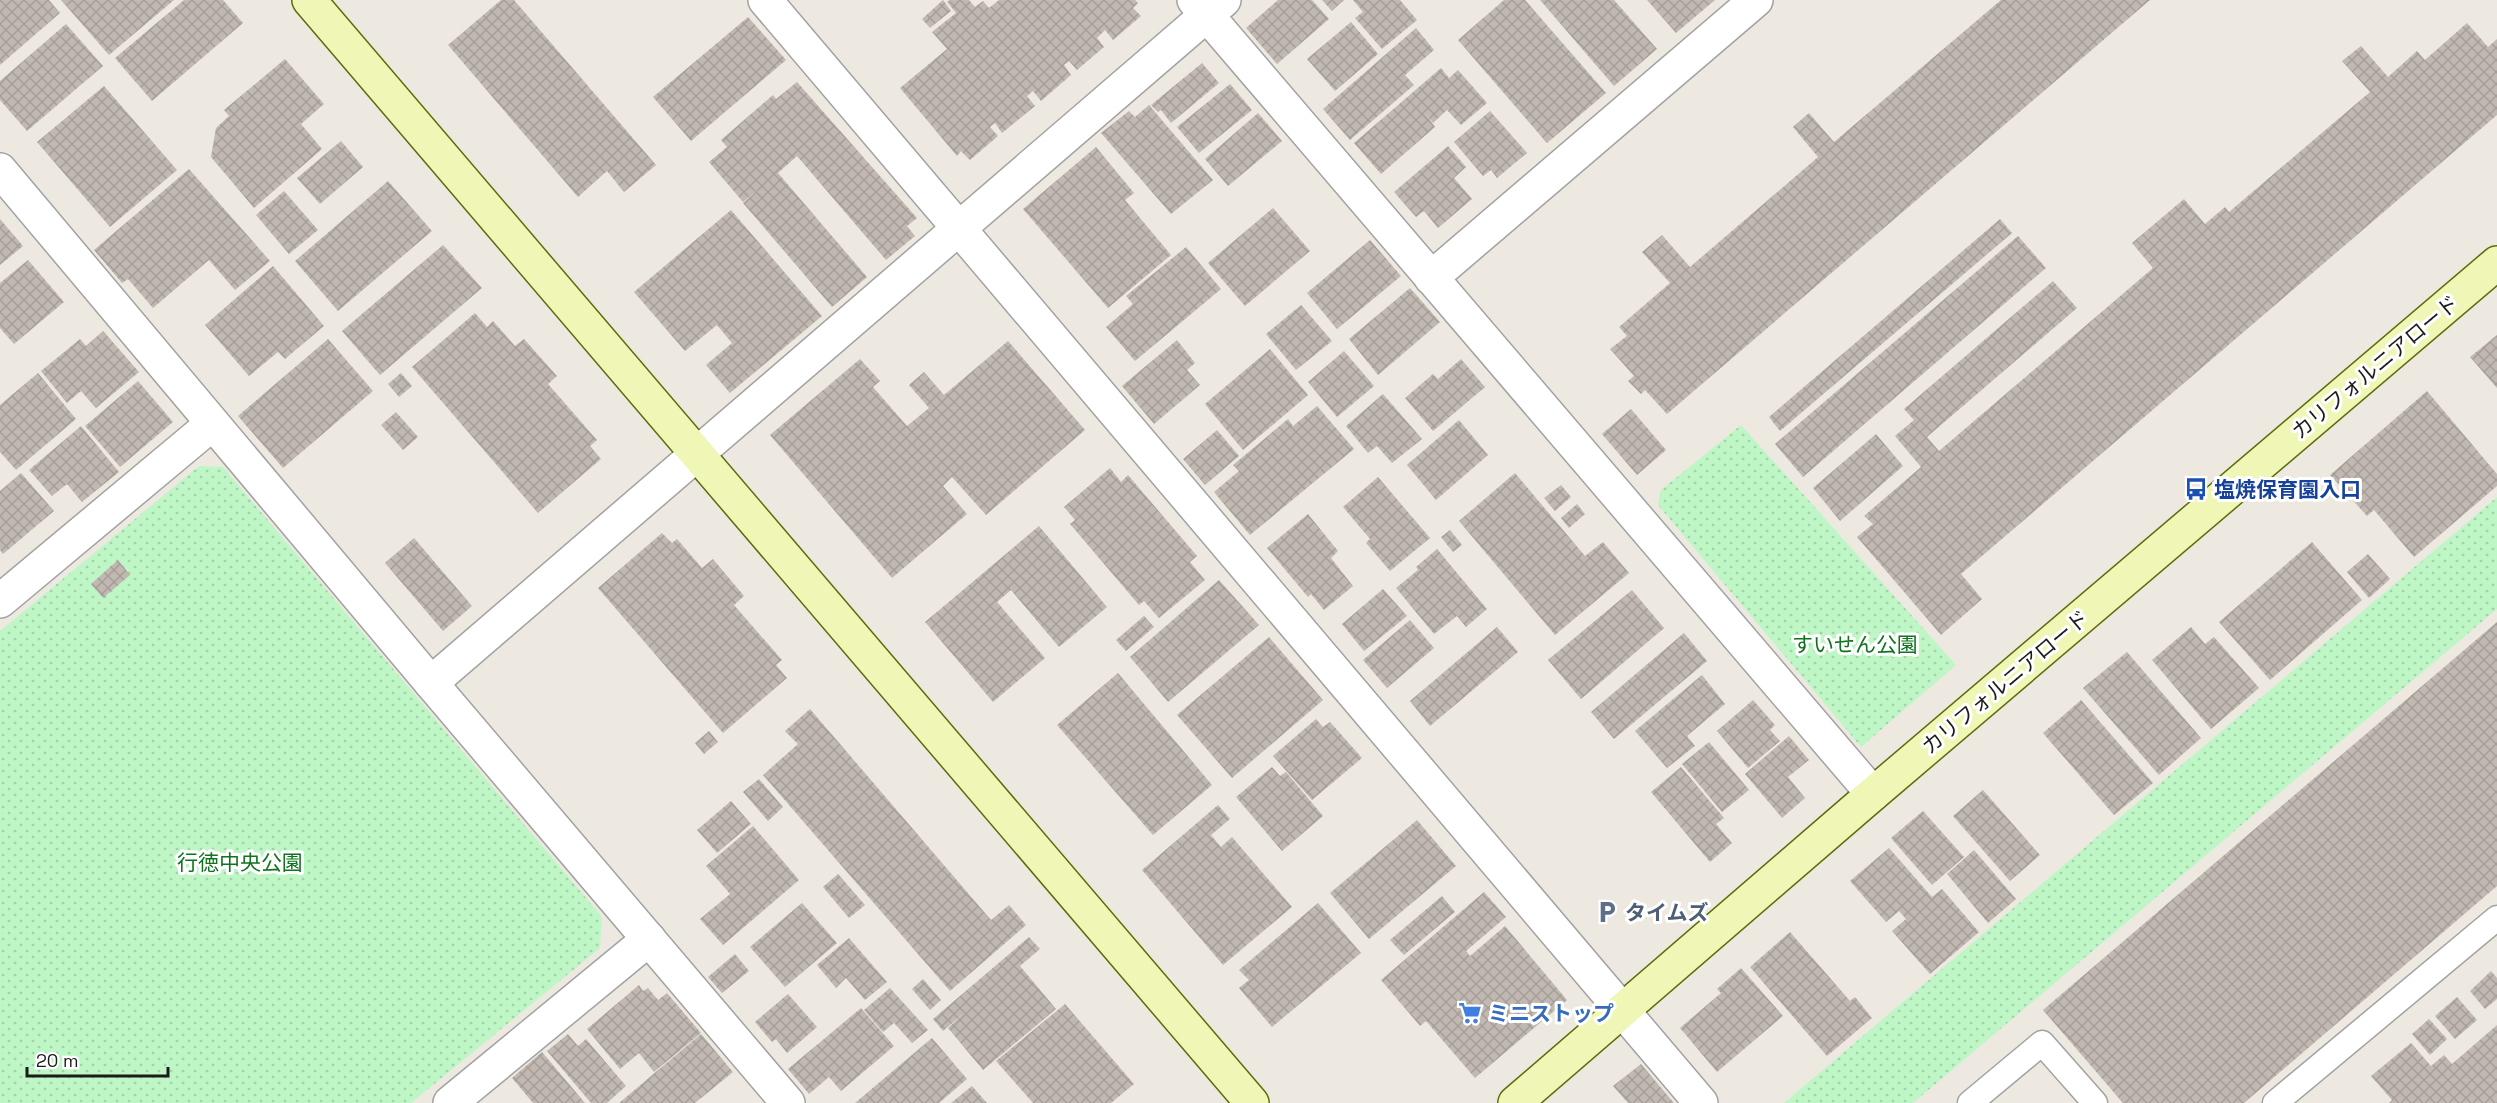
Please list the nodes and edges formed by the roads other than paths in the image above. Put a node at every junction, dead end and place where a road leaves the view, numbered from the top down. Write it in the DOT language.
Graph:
graph roads {
  1 [pos="309,0"];
  2 [pos="765,0"];
  3 [pos="1756,0"];
  4 [pos="1208,5"];
  5 [pos="0,170"];
  6 [pos="958,230"];
  7 [pos="2497,263"];
  8 [pos="1431,278"];
  9 [pos="212,424"];
  10 [pos="698,455"];
  11 [pos="0,601"];
  12 [pos="431,683"];
  13 [pos="1873,794"];
  14 [pos="2497,918"];
  15 [pos="649,939"];
  16 [pos="1622,1011"];
  17 [pos="450,1103"];
  18 [pos="788,1103"];
  19 [pos="1252,1103"];
  20 [pos="1515,1103"];
  21 [pos="1701,1103"];
  22 [pos="1970,1103"];
  23 [pos="2095,1103"];
  24 [pos="2275,1103"];
  1 -- 10 [label="street"];
  2 -- 6 [label="street"];
  3 -- 8 [label="street"];
  4 -- 6 [label="street"];
  4 -- 8 [label="street"];
  5 -- 9 [label="street"];
  6 -- 10 [label="street"];
  6 -- 16 [label="street"];
  7 -- 13 [label="street, カリフォルニアロード"];
  8 -- 13 [label="street"];
  9 -- 11 [label="street"];
  9 -- 12 [label="street"];
  10 -- 12 [label="street"];
  10 -- 19 [label="street"];
  12 -- 15 [label="street"];
  13 -- 16 [label="street, カリフォルニアロード"];
  14 -- 24 [label="lane"];
  15 -- 17 [label="street"];
  15 -- 18 [label="street"];
  16 -- 20 [label="street, カリフォルニアロード"];
  16 -- 21 [label="street"];
  22 -- 23 [label="lane"];
}
